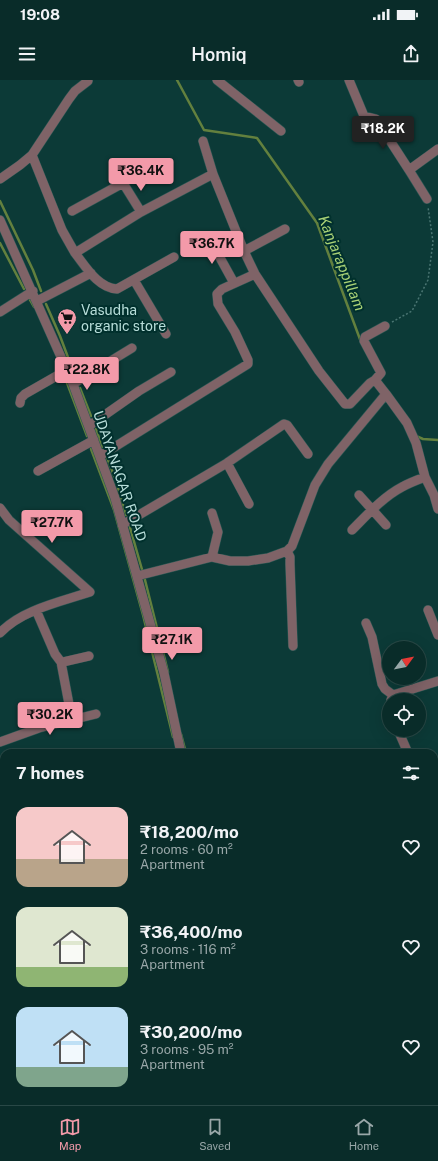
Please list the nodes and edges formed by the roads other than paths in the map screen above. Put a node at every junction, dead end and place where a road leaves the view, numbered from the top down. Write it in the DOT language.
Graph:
graph roads {
  1 [pos="217,80"];
  2 [pos="349,80"];
  3 [pos="88,81"];
  4 [pos="281,131"];
  5 [pos="203,141"];
  6 [pos="438,149"];
  7 [pos="32,155"];
  8 [pos="146,168"];
  9 [pos="409,170"];
  10 [pos="213,174"];
  11 [pos="0,179"];
  12 [pos="122,183"];
  13 [pos="427,199"];
  14 [pos="72,211"];
  15 [pos="141,212"];
  16 [pos="0,220"];
  17 [pos="285,229"];
  18 [pos="208,236"];
  19 [pos="244,251"];
  20 [pos="75,253"];
  21 [pos="174,257"];
  22 [pos="91,273"];
  23 [pos="255,274"];
  24 [pos="134,280"];
  25 [pos="234,283"];
  26 [pos="33,291"];
  27 [pos="37,301"];
  28 [pos="0,312"];
  29 [pos="385,326"];
  30 [pos="166,334"];
  31 [pos="132,348"];
  32 [pos="67,370"];
  33 [pos="171,372"];
  34 [pos="378,377"];
  35 [pos="73,384"];
  36 [pos="386,394"];
  37 [pos="20,404"];
  38 [pos="89,426"];
  39 [pos="94,440"];
  40 [pos="308,454"];
  41 [pos="100,456"];
  42 [pos="227,463"];
  43 [pos="38,471"];
  44 [pos="425,477"];
  45 [pos="436,494"];
  46 [pos="359,495"];
  47 [pos="249,504"];
  48 [pos="0,508"];
  49 [pos="438,509"];
  50 [pos="372,510"];
  51 [pos="212,513"];
  52 [pos="122,524"];
  53 [pos="386,525"];
  54 [pos="352,530"];
  55 [pos="287,551"];
  56 [pos="212,557"];
  57 [pos="137,576"];
  58 [pos="36,610"];
  59 [pos="428,610"];
  60 [pos="366,623"];
  61 [pos="0,633"];
  62 [pos="438,636"];
  63 [pos="293,646"];
  64 [pos="89,656"];
  65 [pos="61,662"];
  66 [pos="438,681"];
  67 [pos="388,693"];
  68 [pos="404,693"];
  69 [pos="96,714"];
  70 [pos="72,720"];
  71 [pos="401,737"];
  72 [pos="0,742"];
  73 [pos="180,749"];
  74 [pos="406,749"];
  1 -- 4 [label="street"];
  2 -- 9 [label="street"];
  3 -- 7 [label="street"];
  5 -- 10 [label="street"];
  6 -- 9 [label="street"];
  7 -- 11 [label="street"];
  7 -- 20 [label="street"];
  8 -- 12 [label="street"];
  9 -- 13 [label="street"];
  10 -- 15 [label="street"];
  10 -- 19 [label="street"];
  12 -- 14 [label="street"];
  12 -- 15 [label="street"];
  15 -- 20 [label="street"];
  16 -- 26 [label="street, UDAYANAGAR ROAD"];
  17 -- 19 [label="street"];
  18 -- 25 [label="street"];
  19 -- 23 [label="street"];
  20 -- 22 [label="street"];
  21 -- 24 [label="street"];
  22 -- 24 [label="street"];
  22 -- 27 [label="street"];
  23 -- 25 [label="street"];
  23 -- 34 [label="street"];
  24 -- 30 [label="street"];
  25 -- 41 [label="street"];
  26 -- 27 [label="street, UDAYANAGAR ROAD"];
  26 -- 28 [label="street"];
  27 -- 32 [label="street, UDAYANAGAR ROAD"];
  29 -- 34 [label="street"];
  31 -- 35 [label="street"];
  32 -- 35 [label="street, UDAYANAGAR ROAD"];
  32 -- 37 [label="street"];
  33 -- 38 [label="street"];
  34 -- 36 [label="street"];
  35 -- 38 [label="street, UDAYANAGAR ROAD"];
  36 -- 44 [label="street"];
  36 -- 55 [label="street"];
  38 -- 39 [label="street, UDAYANAGAR ROAD"];
  39 -- 41 [label="street, UDAYANAGAR ROAD"];
  39 -- 43 [label="street"];
  40 -- 42 [label="street"];
  41 -- 52 [label="street, UDAYANAGAR ROAD"];
  42 -- 47 [label="street"];
  42 -- 52 [label="street"];
  44 -- 45 [label="street"];
  44 -- 50 [label="street"];
  45 -- 49 [label="street"];
  46 -- 50 [label="street"];
  48 -- 58 [label="street"];
  50 -- 53 [label="street"];
  50 -- 54 [label="street"];
  51 -- 56 [label="street"];
  52 -- 57 [label="street, UDAYANAGAR ROAD"];
  55 -- 56 [label="street"];
  55 -- 63 [label="street"];
  56 -- 57 [label="street"];
  57 -- 73 [label="street, UDAYANAGAR ROAD"];
  58 -- 61 [label="street"];
  58 -- 65 [label="street"];
  59 -- 62 [label="street"];
  60 -- 67 [label="street"];
  64 -- 65 [label="street"];
  65 -- 70 [label="street"];
  66 -- 68 [label="street"];
  69 -- 70 [label="street"];
  70 -- 72 [label="street"];
  71 -- 74 [label="street"];
}
